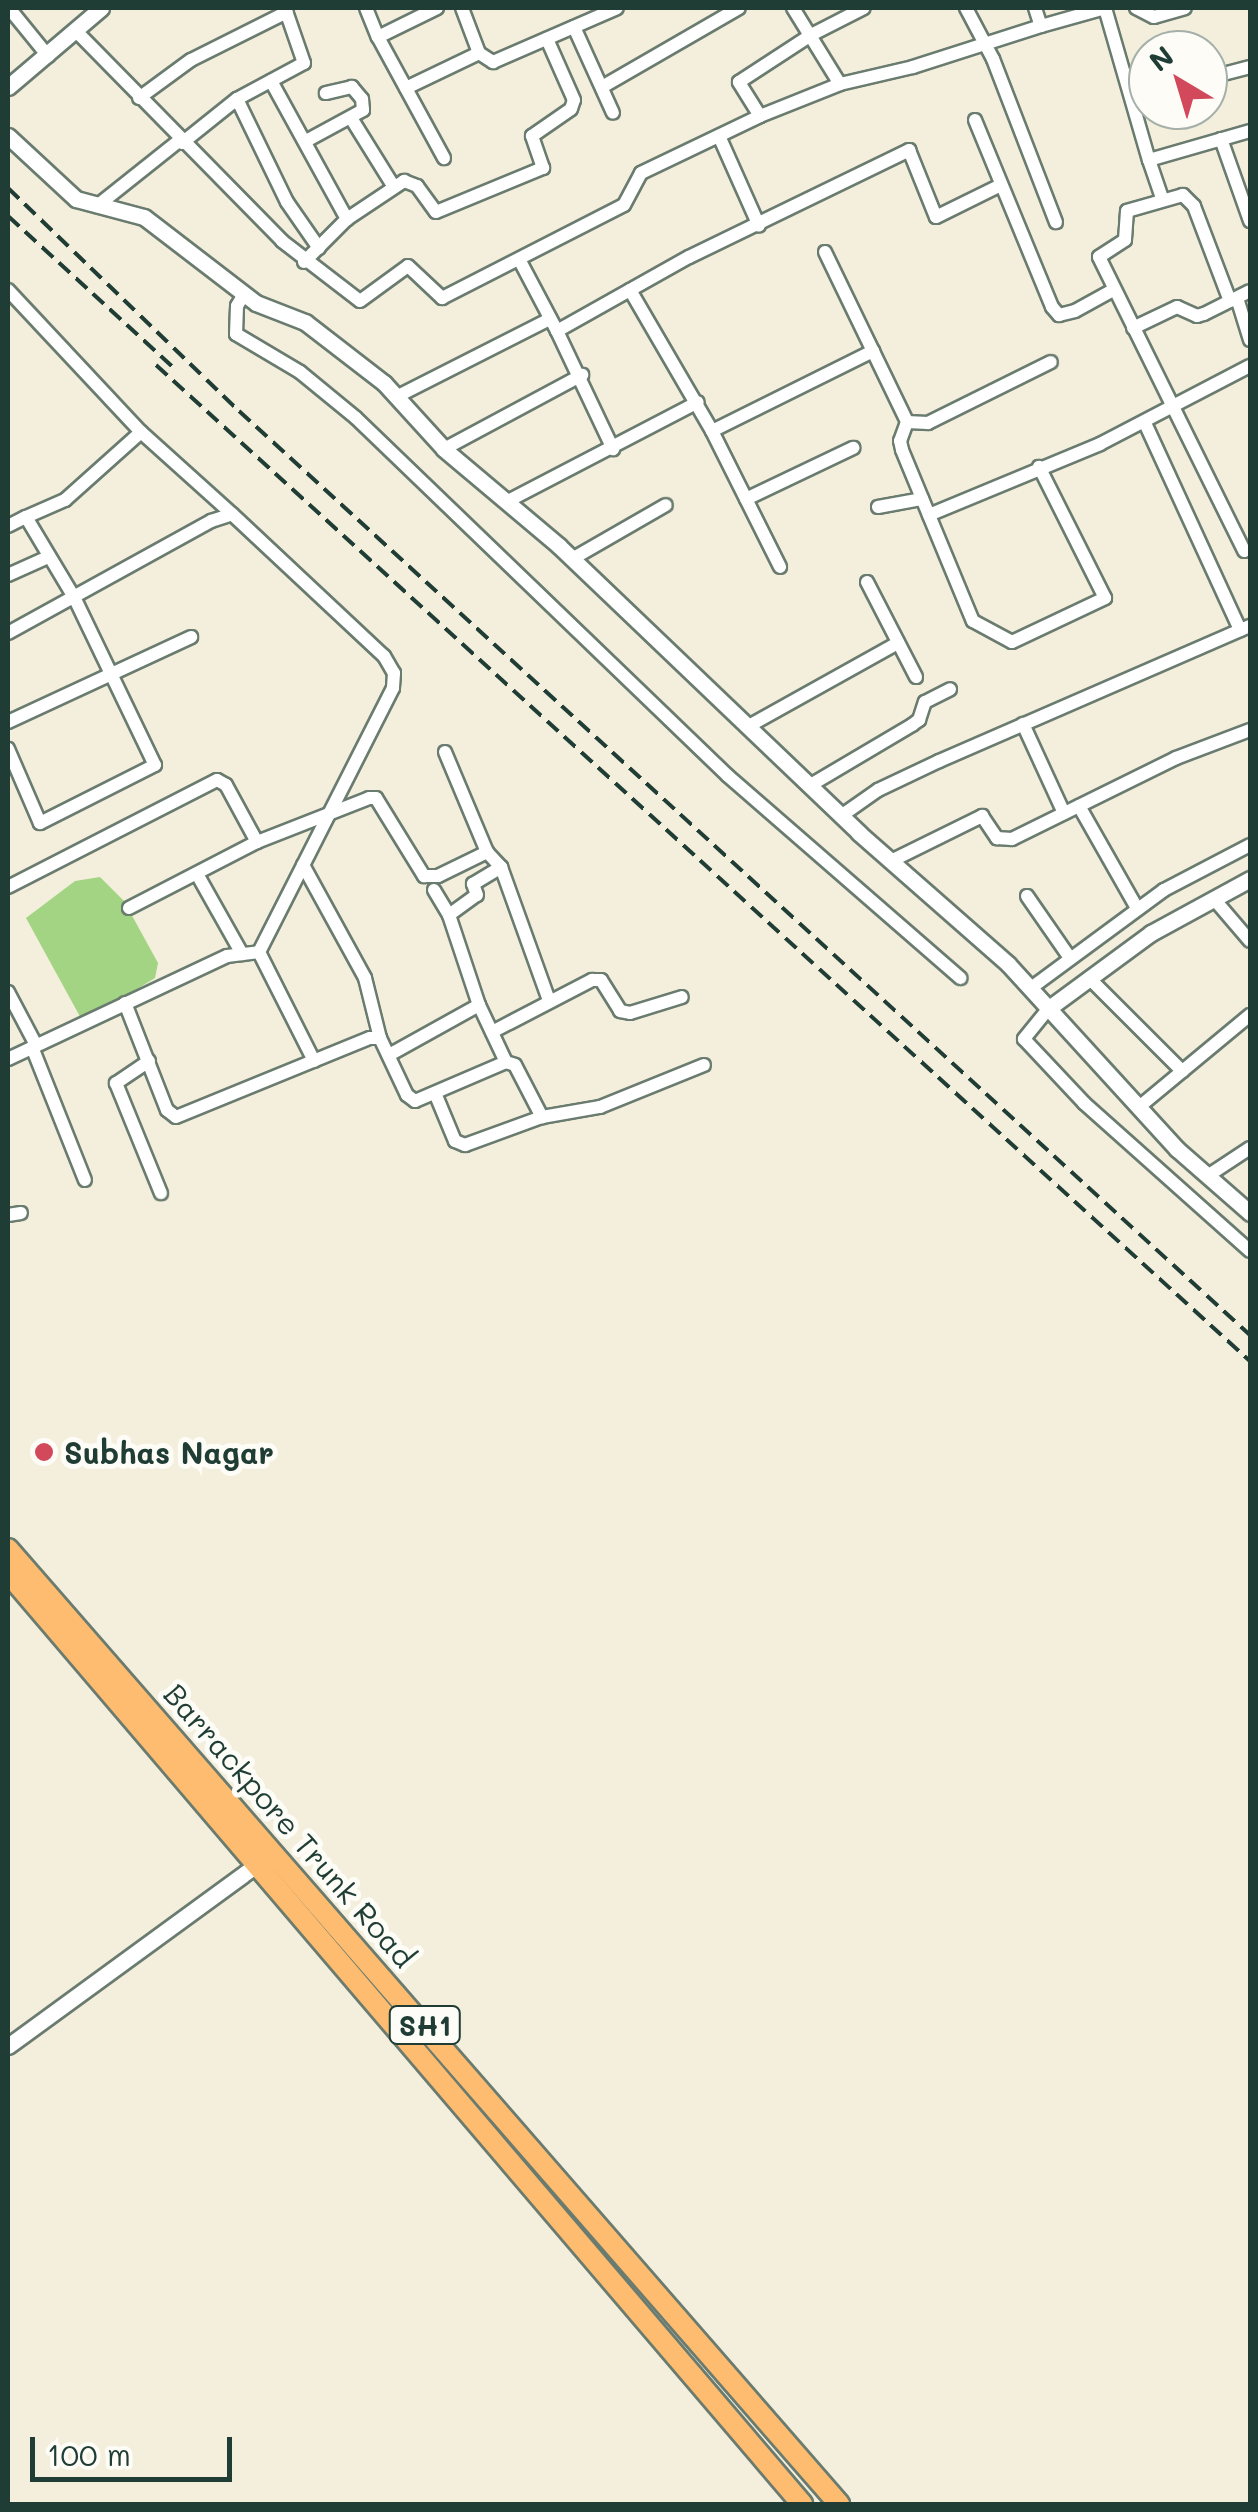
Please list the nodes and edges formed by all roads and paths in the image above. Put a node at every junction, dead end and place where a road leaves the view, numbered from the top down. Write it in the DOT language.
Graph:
graph roads {
  1 [pos="9,8"];
  2 [pos="366,8"];
  3 [pos="437,8"];
  4 [pos="462,8"];
  5 [pos="617,8"];
  6 [pos="739,8"];
  7 [pos="793,8"];
  8 [pos="864,8"];
  9 [pos="966,8"];
  10 [pos="1035,8"];
  11 [pos="1107,8"];
  12 [pos="1185,8"];
  13 [pos="97,9"];
  14 [pos="1141,9"];
  15 [pos="286,10"];
  16 [pos="1041,26"];
  17 [pos="574,27"];
  18 [pos="75,30"];
  19 [pos="810,35"];
  20 [pos="378,36"];
  21 [pos="547,39"];
  22 [pos="985,44"];
  23 [pos="479,53"];
  24 [pos="48,56"];
  25 [pos="271,82"];
  26 [pos="840,84"];
  27 [pos="1128,84"];
  28 [pos="8,86"];
  29 [pos="602,87"];
  30 [pos="406,88"];
  31 [pos="326,93"];
  32 [pos="140,98"];
  33 [pos="237,99"];
  34 [pos="612,114"];
  35 [pos="760,116"];
  36 [pos="350,118"];
  37 [pos="975,120"];
  38 [pos="1141,130"];
  39 [pos="1250,131"];
  40 [pos="8,136"];
  41 [pos="719,136"];
  42 [pos="1221,139"];
  43 [pos="181,141"];
  44 [pos="306,141"];
  45 [pos="444,158"];
  46 [pos="1150,160"];
  47 [pos="1002,185"];
  48 [pos="394,187"];
  49 [pos="1162,198"];
  50 [pos="97,206"];
  51 [pos="348,219"];
  52 [pos="1250,221"];
  53 [pos="1056,222"];
  54 [pos="759,226"];
  55 [pos="319,248"];
  56 [pos="825,252"];
  57 [pos="520,261"];
  58 [pos="304,262"];
  59 [pos="8,290"];
  60 [pos="630,290"];
  61 [pos="1113,290"];
  62 [pos="244,294"];
  63 [pos="1239,297"];
  64 [pos="554,325"];
  65 [pos="1133,328"];
  66 [pos="1250,340"];
  67 [pos="874,351"];
  68 [pos="1051,362"];
  69 [pos="1250,366"];
  70 [pos="582,375"];
  71 [pos="396,397"];
  72 [pos="698,402"];
  73 [pos="1170,408"];
  74 [pos="908,422"];
  75 [pos="1145,422"];
  76 [pos="141,432"];
  77 [pos="712,432"];
  78 [pos="854,448"];
  79 [pos="613,449"];
  80 [pos="444,450"];
  81 [pos="1039,466"];
  82 [pos="922,499"];
  83 [pos="746,500"];
  84 [pos="506,502"];
  85 [pos="666,505"];
  86 [pos="878,507"];
  87 [pos="232,514"];
  88 [pos="929,515"];
  89 [pos="26,517"];
  90 [pos="8,526"];
  91 [pos="1244,552"];
  92 [pos="48,557"];
  93 [pos="572,559"];
  94 [pos="780,567"];
  95 [pos="8,575"];
  96 [pos="868,582"];
  97 [pos="75,599"];
  98 [pos="1245,628"];
  99 [pos="8,633"];
  100 [pos="190,637"];
  101 [pos="898,643"];
  102 [pos="108,674"];
  103 [pos="916,677"];
  104 [pos="950,690"];
  105 [pos="8,722"];
  106 [pos="1023,724"];
  107 [pos="746,727"];
  108 [pos="1250,730"];
  109 [pos="8,750"];
  110 [pos="444,752"];
  111 [pos="809,786"];
  112 [pos="1079,806"];
  113 [pos="1064,813"];
  114 [pos="327,814"];
  115 [pos="841,816"];
  116 [pos="257,842"];
  117 [pos="1250,845"];
  118 [pos="486,852"];
  119 [pos="891,861"];
  120 [pos="303,865"];
  121 [pos="501,867"];
  122 [pos="197,874"];
  123 [pos="1250,879"];
  124 [pos="8,888"];
  125 [pos="434,890"];
  126 [pos="1027,896"];
  127 [pos="1214,899"];
  128 [pos="129,908"];
  129 [pos="1137,908"];
  130 [pos="449,915"];
  131 [pos="1250,941"];
  132 [pos="259,952"];
  133 [pos="242,954"];
  134 [pos="1070,958"];
  135 [pos="960,978"];
  136 [pos="1089,978"];
  137 [pos="1030,988"];
  138 [pos="8,993"];
  139 [pos="682,997"];
  140 [pos="549,1000"];
  141 [pos="125,1003"];
  142 [pos="479,1006"];
  143 [pos="1049,1008"];
  144 [pos="1250,1014"];
  145 [pos="492,1032"];
  146 [pos="380,1038"];
  147 [pos="34,1046"];
  148 [pos="389,1055"];
  149 [pos="8,1059"];
  150 [pos="149,1060"];
  151 [pos="314,1061"];
  152 [pos="506,1062"];
  153 [pos="704,1065"];
  154 [pos="1182,1071"];
  155 [pos="436,1092"];
  156 [pos="1139,1107"];
  157 [pos="542,1117"];
  158 [pos="1250,1148"];
  159 [pos="1210,1175"];
  160 [pos="85,1180"];
  161 [pos="160,1193"];
  162 [pos="1250,1213"];
  163 [pos="1250,1251"];
  164 [pos="8,1550"];
  165 [pos="8,1573"];
  166 [pos="266,1857"];
  167 [pos="8,2046"];
  168 [pos="802,2504"];
  169 [pos="839,2504"];
  1 -- 24 [label="street"];
  2 -- 20 [label="street"];
  3 -- 20 [label="street"];
  4 -- 23 [label="street"];
  5 -- 17 [label="street"];
  6 -- 29 [label="street"];
  7 -- 19 [label="street"];
  8 -- 19 [label="street"];
  9 -- 22 [label="street"];
  10 -- 16 [label="street"];
  11 -- 16 [label="street"];
  11 -- 27 [label="street"];
  12 -- 14 [label="street"];
  13 -- 18 [label="street"];
  15 -- 25 [label="street"];
  15 -- 32 [label="street"];
  16 -- 22 [label="street"];
  17 -- 21 [label="street"];
  17 -- 29 [label="street"];
  18 -- 24 [label="street"];
  18 -- 32 [label="street"];
  19 -- 26 [label="street"];
  19 -- 35 [label="street"];
  20 -- 30 [label="street"];
  21 -- 23 [label="street"];
  21 -- 48 [label="street"];
  22 -- 26 [label="street"];
  22 -- 53 [label="street"];
  23 -- 30 [label="street"];
  24 -- 28 [label="street"];
  25 -- 33 [label="street"];
  25 -- 44 [label="street"];
  26 -- 35 [label="street"];
  29 -- 34 [label="street"];
  30 -- 45 [label="street"];
  31 -- 36 [label="street"];
  32 -- 43 [label="street"];
  33 -- 43 [label="street"];
  33 -- 55 [label="street"];
  35 -- 41 [label="street"];
  36 -- 44 [label="street"];
  36 -- 48 [label="street"];
  37 -- 47 [label="street"];
  38 -- 46 [label="street"];
  39 -- 42 [label="street"];
  40 -- 50 [label="street"];
  41 -- 54 [label="street"];
  41 -- 57 [label="street"];
  42 -- 46 [label="street"];
  42 -- 52 [label="street"];
  43 -- 50 [label="street"];
  43 -- 58 [label="street"];
  44 -- 51 [label="street"];
  46 -- 49 [label="street"];
  47 -- 54 [label="street"];
  47 -- 61 [label="street"];
  48 -- 51 [label="street"];
  49 -- 61 [label="street"];
  49 -- 63 [label="street"];
  50 -- 62 [label="street"];
  51 -- 55 [label="street"];
  54 -- 60 [label="street"];
  55 -- 58 [label="street"];
  56 -- 67 [label="street"];
  57 -- 58 [label="street"];
  57 -- 64 [label="street"];
  59 -- 76 [label="street"];
  60 -- 64 [label="street"];
  60 -- 72 [label="street"];
  61 -- 65 [label="street"];
  62 -- 71 [label="street"];
  62 -- 135 [label="street"];
  63 -- 65 [label="street"];
  63 -- 66 [label="street"];
  64 -- 70 [label="street"];
  64 -- 71 [label="street"];
  65 -- 73 [label="street"];
  67 -- 74 [label="street"];
  67 -- 77 [label="street"];
  68 -- 74 [label="street"];
  69 -- 73 [label="street"];
  70 -- 79 [label="street"];
  70 -- 80 [label="street"];
  71 -- 80 [label="street"];
  72 -- 77 [label="street"];
  72 -- 79 [label="street"];
  73 -- 75 [label="street"];
  73 -- 91 [label="street"];
  74 -- 82 [label="street"];
  75 -- 81 [label="street"];
  75 -- 98 [label="street"];
  76 -- 87 [label="street"];
  76 -- 89 [label="street"];
  77 -- 83 [label="street"];
  78 -- 83 [label="street"];
  79 -- 84 [label="street"];
  80 -- 84 [label="street"];
  81 -- 88 [label="street"];
  81 -- 88 [label="street"];
  82 -- 86 [label="street"];
  82 -- 88 [label="street"];
  83 -- 94 [label="street"];
  84 -- 93 [label="street"];
  85 -- 93 [label="street"];
  87 -- 97 [label="street"];
  87 -- 114 [label="street"];
  89 -- 90 [label="street"];
  89 -- 92 [label="street"];
  92 -- 95 [label="street"];
  92 -- 97 [label="street"];
  93 -- 107 [label="street"];
  96 -- 101 [label="street"];
  97 -- 99 [label="street"];
  97 -- 102 [label="street"];
  98 -- 106 [label="street"];
  100 -- 102 [label="street"];
  101 -- 103 [label="street"];
  101 -- 107 [label="street"];
  102 -- 105 [label="street"];
  102 -- 109 [label="street"];
  104 -- 111 [label="street"];
  106 -- 113 [label="street"];
  106 -- 115 [label="street"];
  107 -- 111 [label="street"];
  108 -- 112 [label="street"];
  110 -- 118 [label="street"];
  111 -- 115 [label="street"];
  112 -- 113 [label="street"];
  112 -- 129 [label="street"];
  113 -- 119 [label="street"];
  114 -- 116 [label="street"];
  114 -- 118 [label="street"];
  114 -- 120 [label="street"];
  115 -- 119 [label="street"];
  116 -- 122 [label="street"];
  116 -- 124 [label="street"];
  117 -- 129 [label="street"];
  118 -- 121 [label="street"];
  119 -- 137 [label="street"];
  120 -- 132 [label="street"];
  120 -- 146 [label="street"];
  121 -- 130 [label="street"];
  121 -- 140 [label="street"];
  122 -- 128 [label="street"];
  122 -- 133 [label="street"];
  123 -- 127 [label="street"];
  125 -- 130 [label="street"];
  126 -- 134 [label="street"];
  127 -- 131 [label="street"];
  127 -- 136 [label="street"];
  129 -- 134 [label="street"];
  130 -- 142 [label="street"];
  132 -- 133 [label="street"];
  132 -- 151 [label="street"];
  133 -- 141 [label="street"];
  134 -- 137 [label="street"];
  136 -- 143 [label="street"];
  136 -- 154 [label="street"];
  137 -- 143 [label="street"];
  138 -- 147 [label="street"];
  139 -- 140 [label="street"];
  140 -- 145 [label="street"];
  141 -- 147 [label="street"];
  141 -- 150 [label="street"];
  142 -- 145 [label="street"];
  142 -- 148 [label="street"];
  143 -- 156 [label="street"];
  143 -- 163 [label="street"];
  144 -- 154 [label="street"];
  145 -- 152 [label="street"];
  146 -- 148 [label="street"];
  146 -- 151 [label="street"];
  147 -- 149 [label="street"];
  147 -- 160 [label="street"];
  148 -- 155 [label="street"];
  150 -- 151 [label="street"];
  150 -- 161 [label="street"];
  152 -- 155 [label="street"];
  152 -- 157 [label="street"];
  153 -- 157 [label="street"];
  154 -- 156 [label="street"];
  155 -- 157 [label="street"];
  156 -- 159 [label="street"];
  158 -- 159 [label="street"];
  159 -- 162 [label="street"];
  164 -- 166 [label="main road, Barrackpore Trunk Road / SH1"];
  165 -- 166 [label="main road, Barrackpore Trunk Road / SH1"];
  166 -- 167 [label="street"];
  166 -- 168 [label="main road, Barrackpore Trunk Road / SH1"];
  166 -- 169 [label="main road, Barrackpore Trunk Road / SH1"];
}
